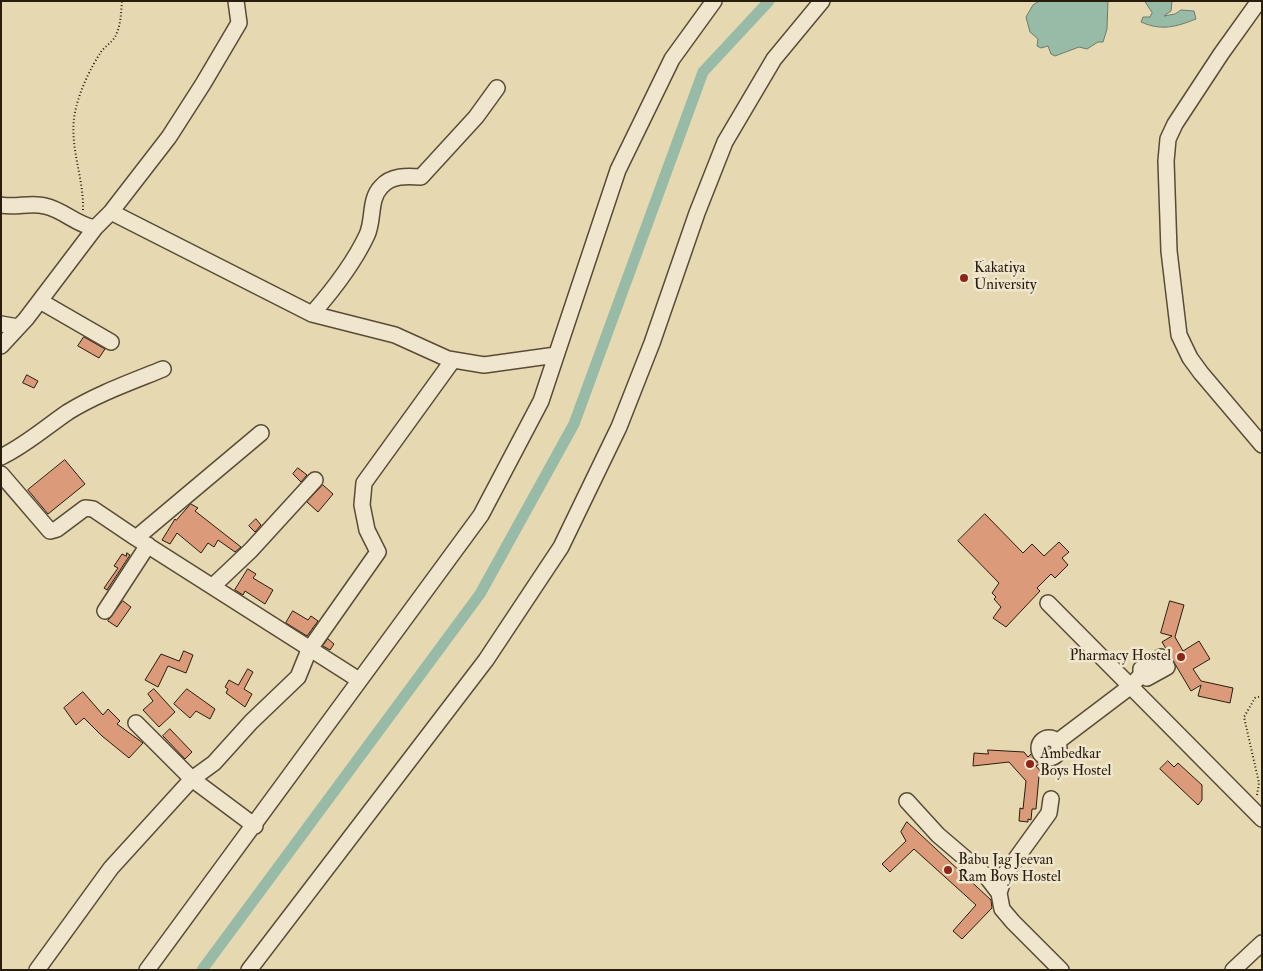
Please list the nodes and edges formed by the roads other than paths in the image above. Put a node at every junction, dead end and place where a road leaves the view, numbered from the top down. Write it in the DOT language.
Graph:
graph roads {
  1 [pos="236,1"];
  2 [pos="714,1"];
  3 [pos="822,1"];
  4 [pos="1259,1"];
  5 [pos="497,88"];
  6 [pos="1,205"];
  7 [pos="111,212"];
  8 [pos="89,227"];
  9 [pos="40,301"];
  10 [pos="312,314"];
  11 [pos="1,324"];
  12 [pos="18,327"];
  13 [pos="110,342"];
  14 [pos="1,346"];
  15 [pos="556,355"];
  16 [pos="453,360"];
  17 [pos="163,369"];
  18 [pos="261,432"];
  19 [pos="1262,445"];
  20 [pos="1,457"];
  21 [pos="1,474"];
  22 [pos="315,480"];
  23 [pos="142,542"];
  24 [pos="213,586"];
  25 [pos="1048,603"];
  26 [pos="106,611"];
  27 [pos="309,650"];
  28 [pos="359,680"];
  29 [pos="1136,680"];
  30 [pos="136,723"];
  31 [pos="1057,742"];
  32 [pos="192,780"];
  33 [pos="1051,799"];
  34 [pos="907,801"];
  35 [pos="1258,815"];
  36 [pos="255,826"];
  37 [pos="999,893"];
  38 [pos="1262,943"];
  39 [pos="37,970"];
  40 [pos="147,970"];
  41 [pos="249,970"];
  42 [pos="1062,970"];
  43 [pos="1233,970"];
  1 -- 7 [label="street"];
  2 -- 15 [label="street"];
  3 -- 41 [label="street"];
  4 -- 19 [label="street"];
  5 -- 10 [label="street"];
  6 -- 8 [label="street"];
  7 -- 8 [label="street"];
  7 -- 10 [label="street"];
  8 -- 9 [label="street"];
  9 -- 12 [label="street"];
  9 -- 13 [label="street"];
  10 -- 16 [label="street"];
  11 -- 12 [label="street"];
  12 -- 14 [label="street"];
  15 -- 16 [label="street"];
  15 -- 28 [label="street"];
  16 -- 27 [label="street"];
  17 -- 20 [label="street"];
  18 -- 23 [label="street"];
  21 -- 23 [label="street"];
  22 -- 24 [label="street"];
  23 -- 24 [label="street"];
  23 -- 26 [label="street"];
  24 -- 27 [label="street"];
  25 -- 29 [label="street"];
  27 -- 28 [label="street"];
  27 -- 32 [label="street"];
  28 -- 36 [label="street"];
  29 -- 31 [label="street"];
  29 -- 35 [label="street"];
  30 -- 32 [label="street"];
  32 -- 36 [label="street"];
  32 -- 39 [label="street"];
  33 -- 37 [label="street"];
  34 -- 37 [label="street"];
  36 -- 40 [label="street"];
  37 -- 42 [label="street"];
  38 -- 43 [label="street"];
}
